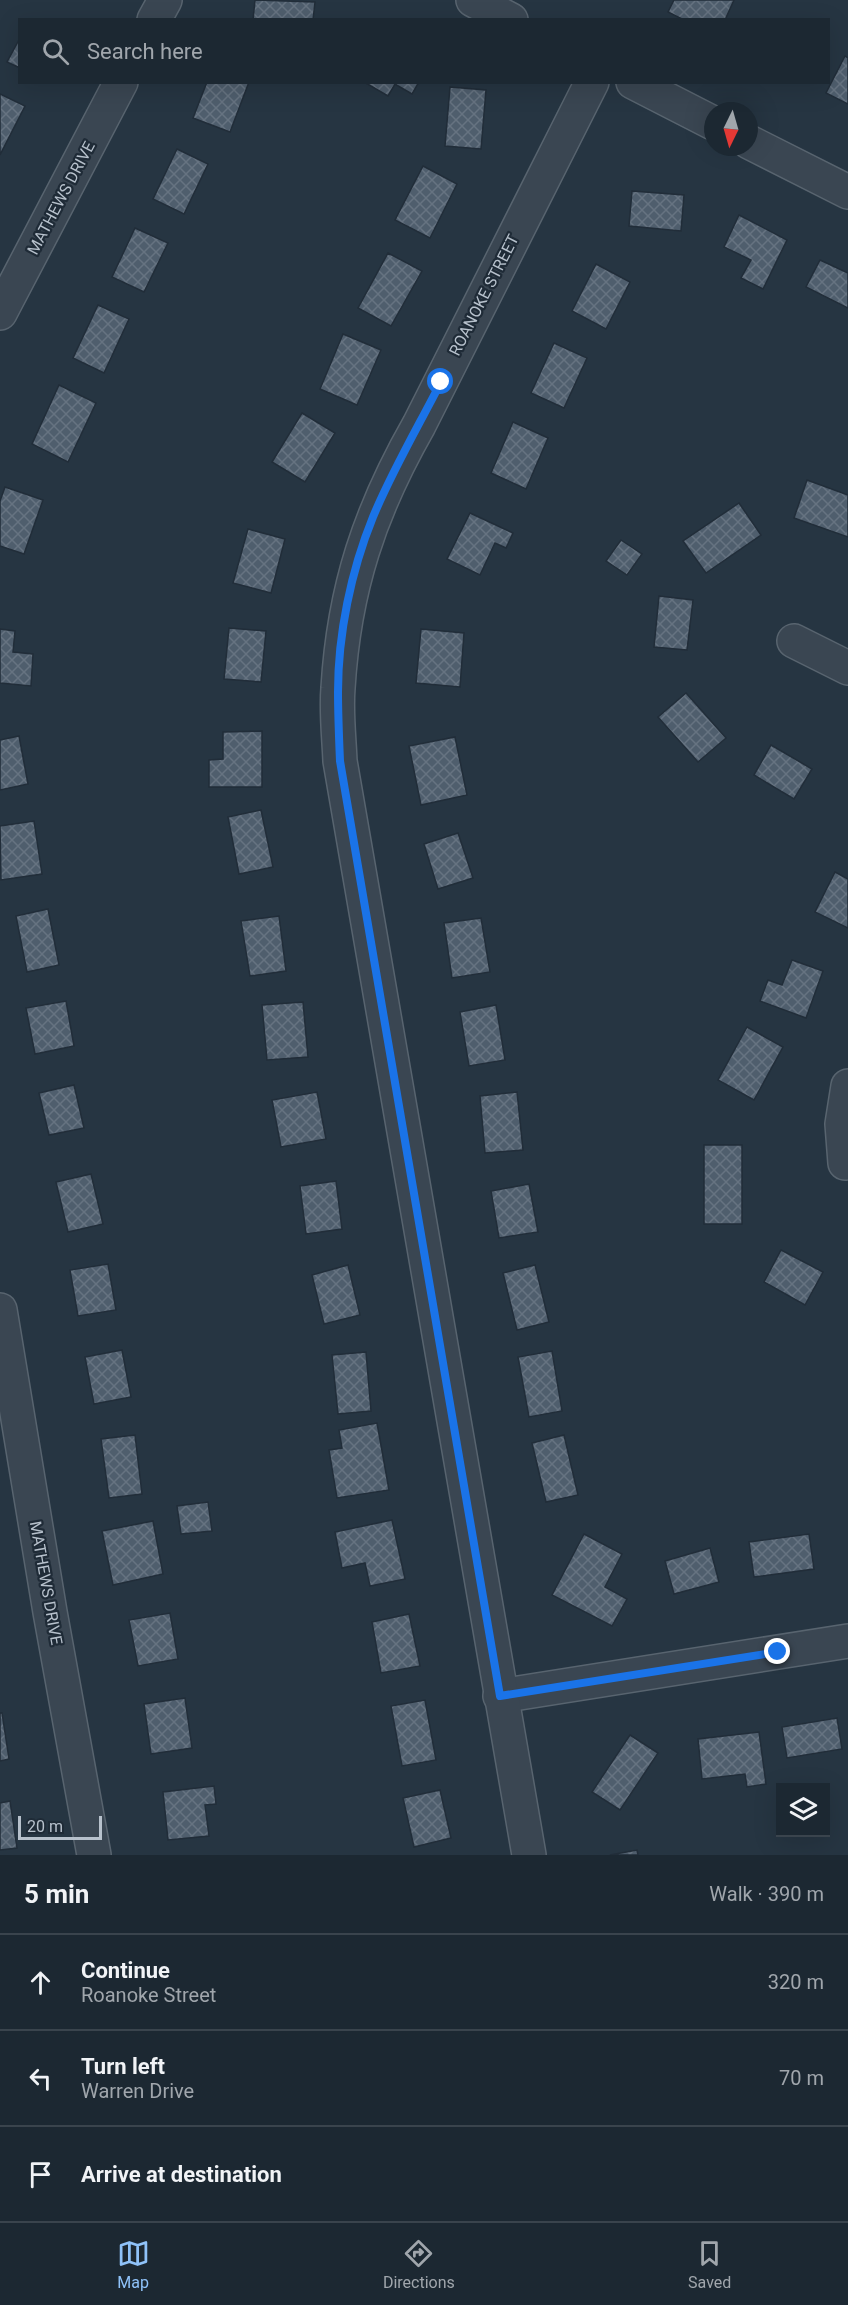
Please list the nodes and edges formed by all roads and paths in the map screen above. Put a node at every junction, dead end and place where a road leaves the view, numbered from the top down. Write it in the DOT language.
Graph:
graph roads {
  1 [pos="165,0"];
  2 [pos="473,0"];
  3 [pos="155,18"];
  4 [pos="507,18"];
  5 [pos="120,84"];
  6 [pos="591,84"];
  7 [pos="637,84"];
  8 [pos="704,118"];
  9 [pos="758,147"];
  10 [pos="848,192"];
  11 [pos="0,313"];
  12 [pos="794,641"];
  13 [pos="848,668"];
  14 [pos="848,1086"];
  15 [pos="845,1163"];
  16 [pos="0,1310"];
  17 [pos="848,1641"];
  18 [pos="500,1696"];
  19 [pos="94,1855"];
  20 [pos="529,1855"];
  1 -- 3 [label="street"];
  2 -- 4 [label="street"];
  5 -- 11 [label="street, MATHEWS DRIVE"];
  6 -- 18 [label="street, ROANOKE STREET"];
  7 -- 8 [label="street"];
  9 -- 10 [label="street"];
  12 -- 13 [label="street"];
  14 -- 15 [label="street"];
  16 -- 19 [label="street, MATHEWS DRIVE"];
  17 -- 18 [label="street"];
  18 -- 20 [label="street, ROANOKE STREET"];
}
